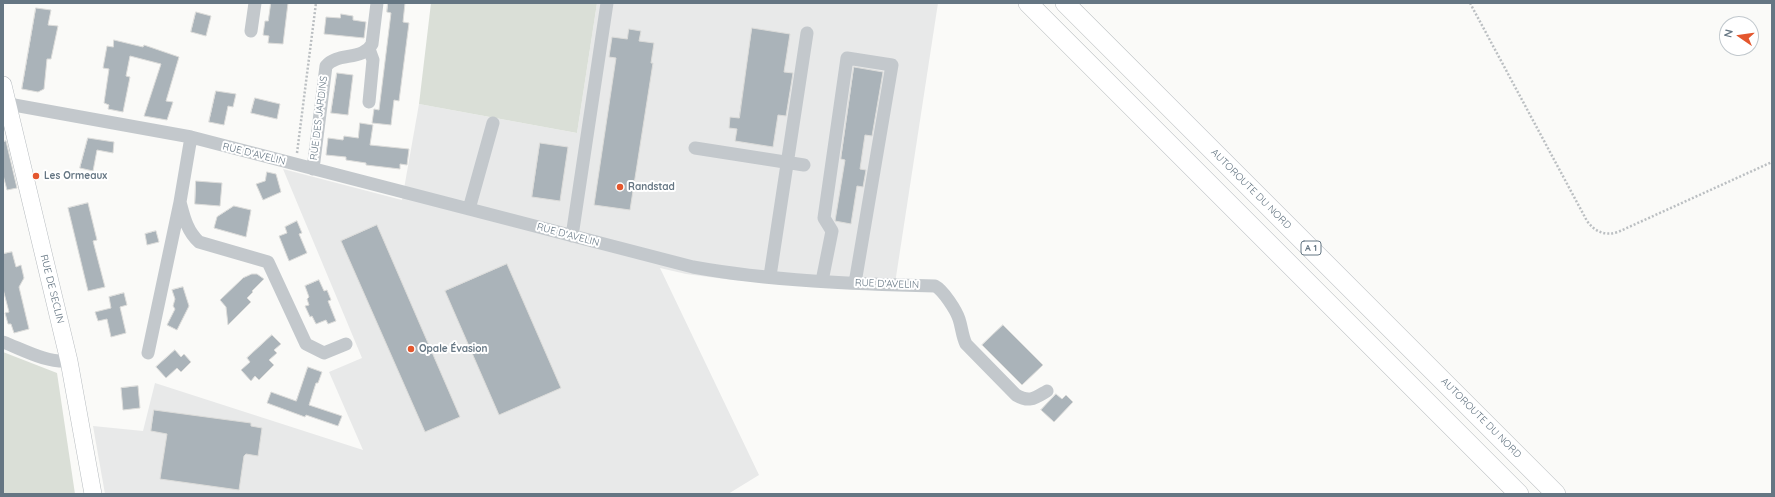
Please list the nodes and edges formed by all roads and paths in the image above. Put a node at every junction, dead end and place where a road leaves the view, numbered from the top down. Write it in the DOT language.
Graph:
graph roads {
  1 [pos="255,3"];
  2 [pos="316,3"];
  3 [pos="377,3"];
  4 [pos="607,3"];
  5 [pos="1028,3"];
  6 [pos="1065,3"];
  7 [pos="1470,3"];
  8 [pos="251,32"];
  9 [pos="807,33"];
  10 [pos="369,49"];
  11 [pos="3,85"];
  12 [pos="368,102"];
  13 [pos="5,103"];
  14 [pos="493,123"];
  15 [pos="191,137"];
  16 [pos="695,148"];
  17 [pos="788,162"];
  18 [pos="1772,162"];
  19 [pos="296,164"];
  20 [pos="804,165"];
  21 [pos="314,169"];
  22 [pos="180,202"];
  23 [pos="469,209"];
  24 [pos="572,236"];
  25 [pos="770,276"];
  26 [pos="822,281"];
  27 [pos="855,283"];
  28 [pos="3,342"];
  29 [pos="346,344"];
  30 [pos="148,353"];
  31 [pos="69,361"];
  32 [pos="1047,391"];
  33 [pos="93,494"];
  34 [pos="1518,494"];
  35 [pos="1556,494"];
  1 -- 8 [label="street"];
  2 -- 19 [label="path"];
  3 -- 10 [label="street"];
  4 -- 24 [label="street"];
  5 -- 34 [label="highway, A 1"];
  6 -- 35 [label="highway, AUTOROUTE DU NORD / A 1"];
  7 -- 18 [label="path"];
  9 -- 17 [label="street"];
  10 -- 12 [label="street"];
  10 -- 21 [label="street, RUE DES JARDINS"];
  11 -- 13 [label="main road, RUE DE SECLIN"];
  13 -- 15 [label="street, RUE D'AVELIN"];
  13 -- 31 [label="main road, RUE DE SECLIN"];
  14 -- 23 [label="street"];
  15 -- 19 [label="street, RUE D'AVELIN"];
  15 -- 22 [label="street"];
  16 -- 17 [label="street"];
  17 -- 20 [label="street"];
  17 -- 25 [label="street"];
  19 -- 21 [label="street, RUE D'AVELIN"];
  21 -- 23 [label="street, RUE D'AVELIN"];
  22 -- 29 [label="street"];
  22 -- 30 [label="street"];
  23 -- 24 [label="street, RUE D'AVELIN"];
  24 -- 25 [label="street, RUE D'AVELIN"];
  25 -- 26 [label="street, RUE D'AVELIN"];
  26 -- 27 [label="street, RUE D'AVELIN"];
  26 -- 27 [label="street"];
  27 -- 32 [label="street, RUE D'AVELIN"];
  28 -- 31 [label="street"];
  31 -- 33 [label="main road, RUE DE SECLIN"];
}
